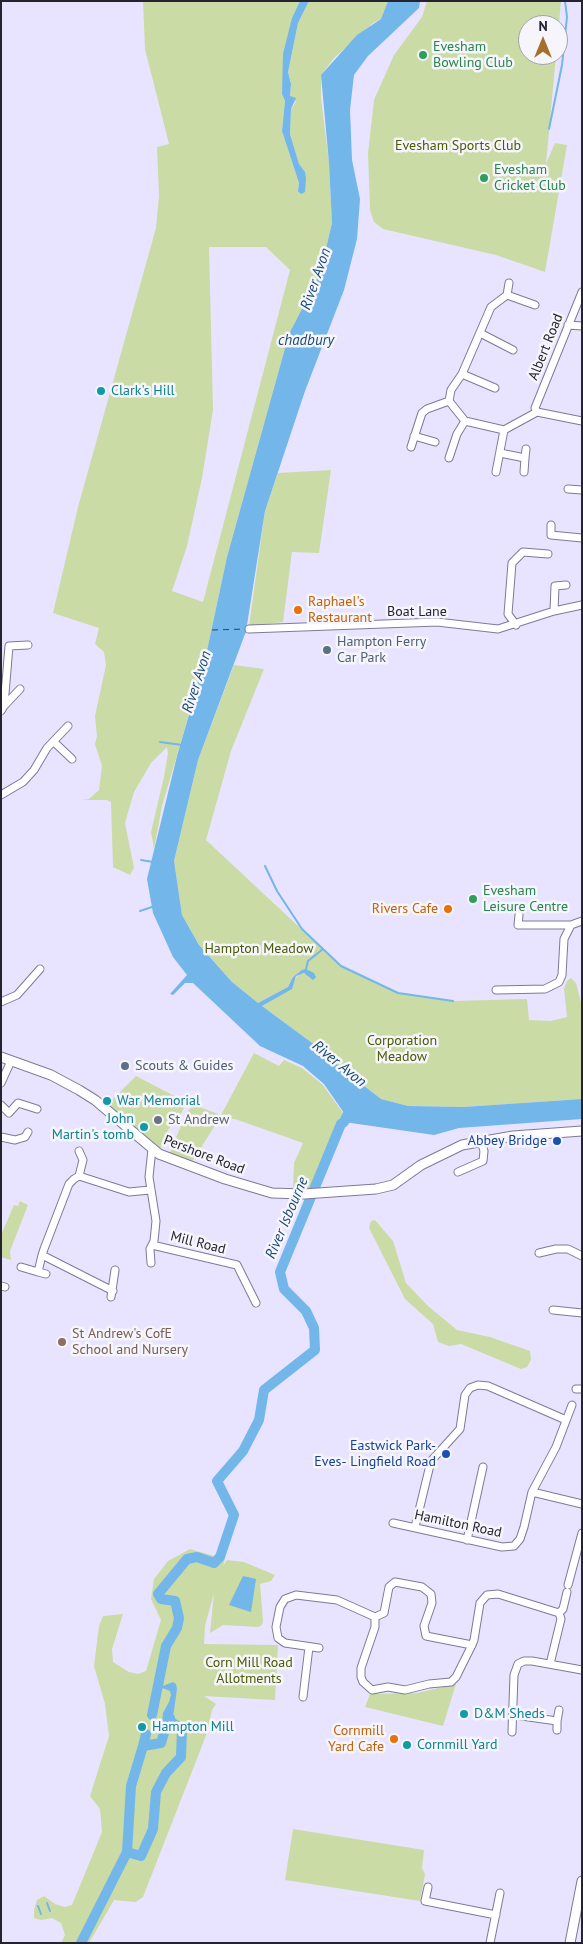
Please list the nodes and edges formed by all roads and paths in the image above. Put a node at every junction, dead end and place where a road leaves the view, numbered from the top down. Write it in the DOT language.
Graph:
graph roads {
  1 [pos="509,283"];
  2 [pos="582,292"];
  3 [pos="507,296"];
  4 [pos="534,305"];
  5 [pos="568,325"];
  6 [pos="582,326"];
  7 [pos="480,334"];
  8 [pos="512,350"];
  9 [pos="462,374"];
  10 [pos="495,388"];
  11 [pos="450,402"];
  12 [pos="537,412"];
  13 [pos="466,421"];
  14 [pos="582,421"];
  15 [pos="504,430"];
  16 [pos="414,436"];
  17 [pos="435,442"];
  18 [pos="411,447"];
  19 [pos="526,449"];
  20 [pos="500,453"];
  21 [pos="449,458"];
  22 [pos="525,458"];
  23 [pos="496,472"];
  24 [pos="524,472"];
  25 [pos="568,489"];
  26 [pos="582,490"];
  27 [pos="552,525"];
  28 [pos="582,538"];
  29 [pos="548,554"];
  30 [pos="566,586"];
  31 [pos="582,605"];
  32 [pos="554,611"];
  33 [pos="516,625"];
  34 [pos="249,629"];
  35 [pos="28,645"];
  36 [pos="20,689"];
  37 [pos="3,709"];
  38 [pos="68,726"];
  39 [pos="54,742"];
  40 [pos="72,760"];
  41 [pos="1,795"];
  42 [pos="519,915"];
  43 [pos="582,921"];
  44 [pos="571,925"];
  45 [pos="40,969"];
  46 [pos="496,990"];
  47 [pos="1,1002"];
  48 [pos="5,1058"];
  49 [pos="1,1083"];
  50 [pos="1,1105"];
  51 [pos="37,1109"];
  52 [pos="582,1131"];
  53 [pos="28,1132"];
  54 [pos="1,1137"];
  55 [pos="482,1141"];
  56 [pos="152,1149"];
  57 [pos="79,1151"];
  58 [pos="458,1172"];
  59 [pos="79,1176"];
  60 [pos="150,1190"];
  61 [pos="152,1245"];
  62 [pos="539,1254"];
  63 [pos="42,1256"];
  64 [pos="582,1256"];
  65 [pos="151,1263"];
  66 [pos="21,1267"];
  67 [pos="116,1270"];
  68 [pos="38,1272"];
  69 [pos="46,1274"];
  70 [pos="256,1303"];
  71 [pos="554,1310"];
  72 [pos="582,1313"];
  73 [pos="572,1405"];
  74 [pos="566,1420"];
  75 [pos="483,1467"];
  76 [pos="532,1492"];
  77 [pos="582,1504"];
  78 [pos="393,1523"];
  79 [pos="415,1527"];
  80 [pos="582,1533"];
  81 [pos="467,1540"];
  82 [pos="560,1616"];
  83 [pos="375,1617"];
  84 [pos="472,1645"];
  85 [pos="309,1647"];
  86 [pos="319,1648"];
  87 [pos="550,1664"];
  88 [pos="582,1670"];
  89 [pos="303,1698"];
  90 [pos="559,1710"];
  91 [pos="514,1715"];
  92 [pos="557,1721"];
  93 [pos="556,1730"];
  94 [pos="512,1732"];
  95 [pos="582,1881"];
  96 [pos="428,1887"];
  97 [pos="500,1893"];
  98 [pos="495,1918"];
  99 [pos="490,1943"];
  100 [pos="570,1943"];
  1 -- 3 [label="street"];
  2 -- 5 [label="street, Albert Road"];
  3 -- 4 [label="street"];
  3 -- 7 [label="street"];
  5 -- 6 [label="street"];
  5 -- 12 [label="street, Albert Road"];
  7 -- 8 [label="street"];
  7 -- 9 [label="street"];
  9 -- 10 [label="street"];
  9 -- 11 [label="street"];
  11 -- 13 [label="street"];
  11 -- 16 [label="street"];
  12 -- 14 [label="street"];
  12 -- 15 [label="street"];
  13 -- 15 [label="street"];
  13 -- 21 [label="street"];
  15 -- 20 [label="street"];
  16 -- 17 [label="street"];
  16 -- 18 [label="street"];
  19 -- 22 [label="street"];
  20 -- 22 [label="street"];
  20 -- 23 [label="street"];
  22 -- 24 [label="street"];
  25 -- 26 [label="street"];
  27 -- 28 [label="street"];
  29 -- 33 [label="street"];
  30 -- 32 [label="street"];
  31 -- 32 [label="street, Boat Lane"];
  32 -- 33 [label="street, Boat Lane"];
  33 -- 34 [label="street, Boat Lane"];
  35 -- 37 [label="street"];
  36 -- 37 [label="street"];
  38 -- 39 [label="street"];
  39 -- 40 [label="street"];
  39 -- 41 [label="street"];
  42 -- 44 [label="street"];
  43 -- 44 [label="street"];
  44 -- 46 [label="street"];
  45 -- 47 [label="street"];
  48 -- 49 [label="street"];
  48 -- 56 [label="main road, Pershore Road"];
  50 -- 51 [label="street"];
  52 -- 55 [label="main road"];
  53 -- 54 [label="street"];
  55 -- 56 [label="main road, Pershore Road"];
  55 -- 58 [label="street"];
  56 -- 60 [label="street"];
  57 -- 59 [label="street"];
  59 -- 60 [label="street"];
  59 -- 63 [label="street"];
  60 -- 61 [label="street"];
  61 -- 65 [label="street"];
  61 -- 70 [label="street, Mill Road"];
  62 -- 64 [label="street"];
  63 -- 67 [label="street"];
  63 -- 68 [label="street"];
  66 -- 68 [label="street"];
  68 -- 69 [label="street"];
  71 -- 72 [label="street"];
  73 -- 74 [label="street, Hamilton Road"];
  74 -- 76 [label="street, Hamilton Road"];
  74 -- 79 [label="street"];
  75 -- 81 [label="street"];
  76 -- 77 [label="street"];
  76 -- 81 [label="street, Hamilton Road"];
  78 -- 79 [label="street, Hamilton Road"];
  79 -- 81 [label="street, Hamilton Road"];
  80 -- 82 [label="street"];
  82 -- 84 [label="street"];
  82 -- 87 [label="street"];
  83 -- 84 [label="street"];
  83 -- 84 [label="street"];
  83 -- 85 [label="street"];
  85 -- 86 [label="street"];
  85 -- 89 [label="street"];
  87 -- 88 [label="street"];
  87 -- 91 [label="street"];
  90 -- 92 [label="street"];
  91 -- 92 [label="street"];
  91 -- 94 [label="street"];
  92 -- 93 [label="street"];
  95 -- 100 [label="main road"];
  96 -- 98 [label="street"];
  97 -- 98 [label="street"];
  98 -- 99 [label="street"];
}
